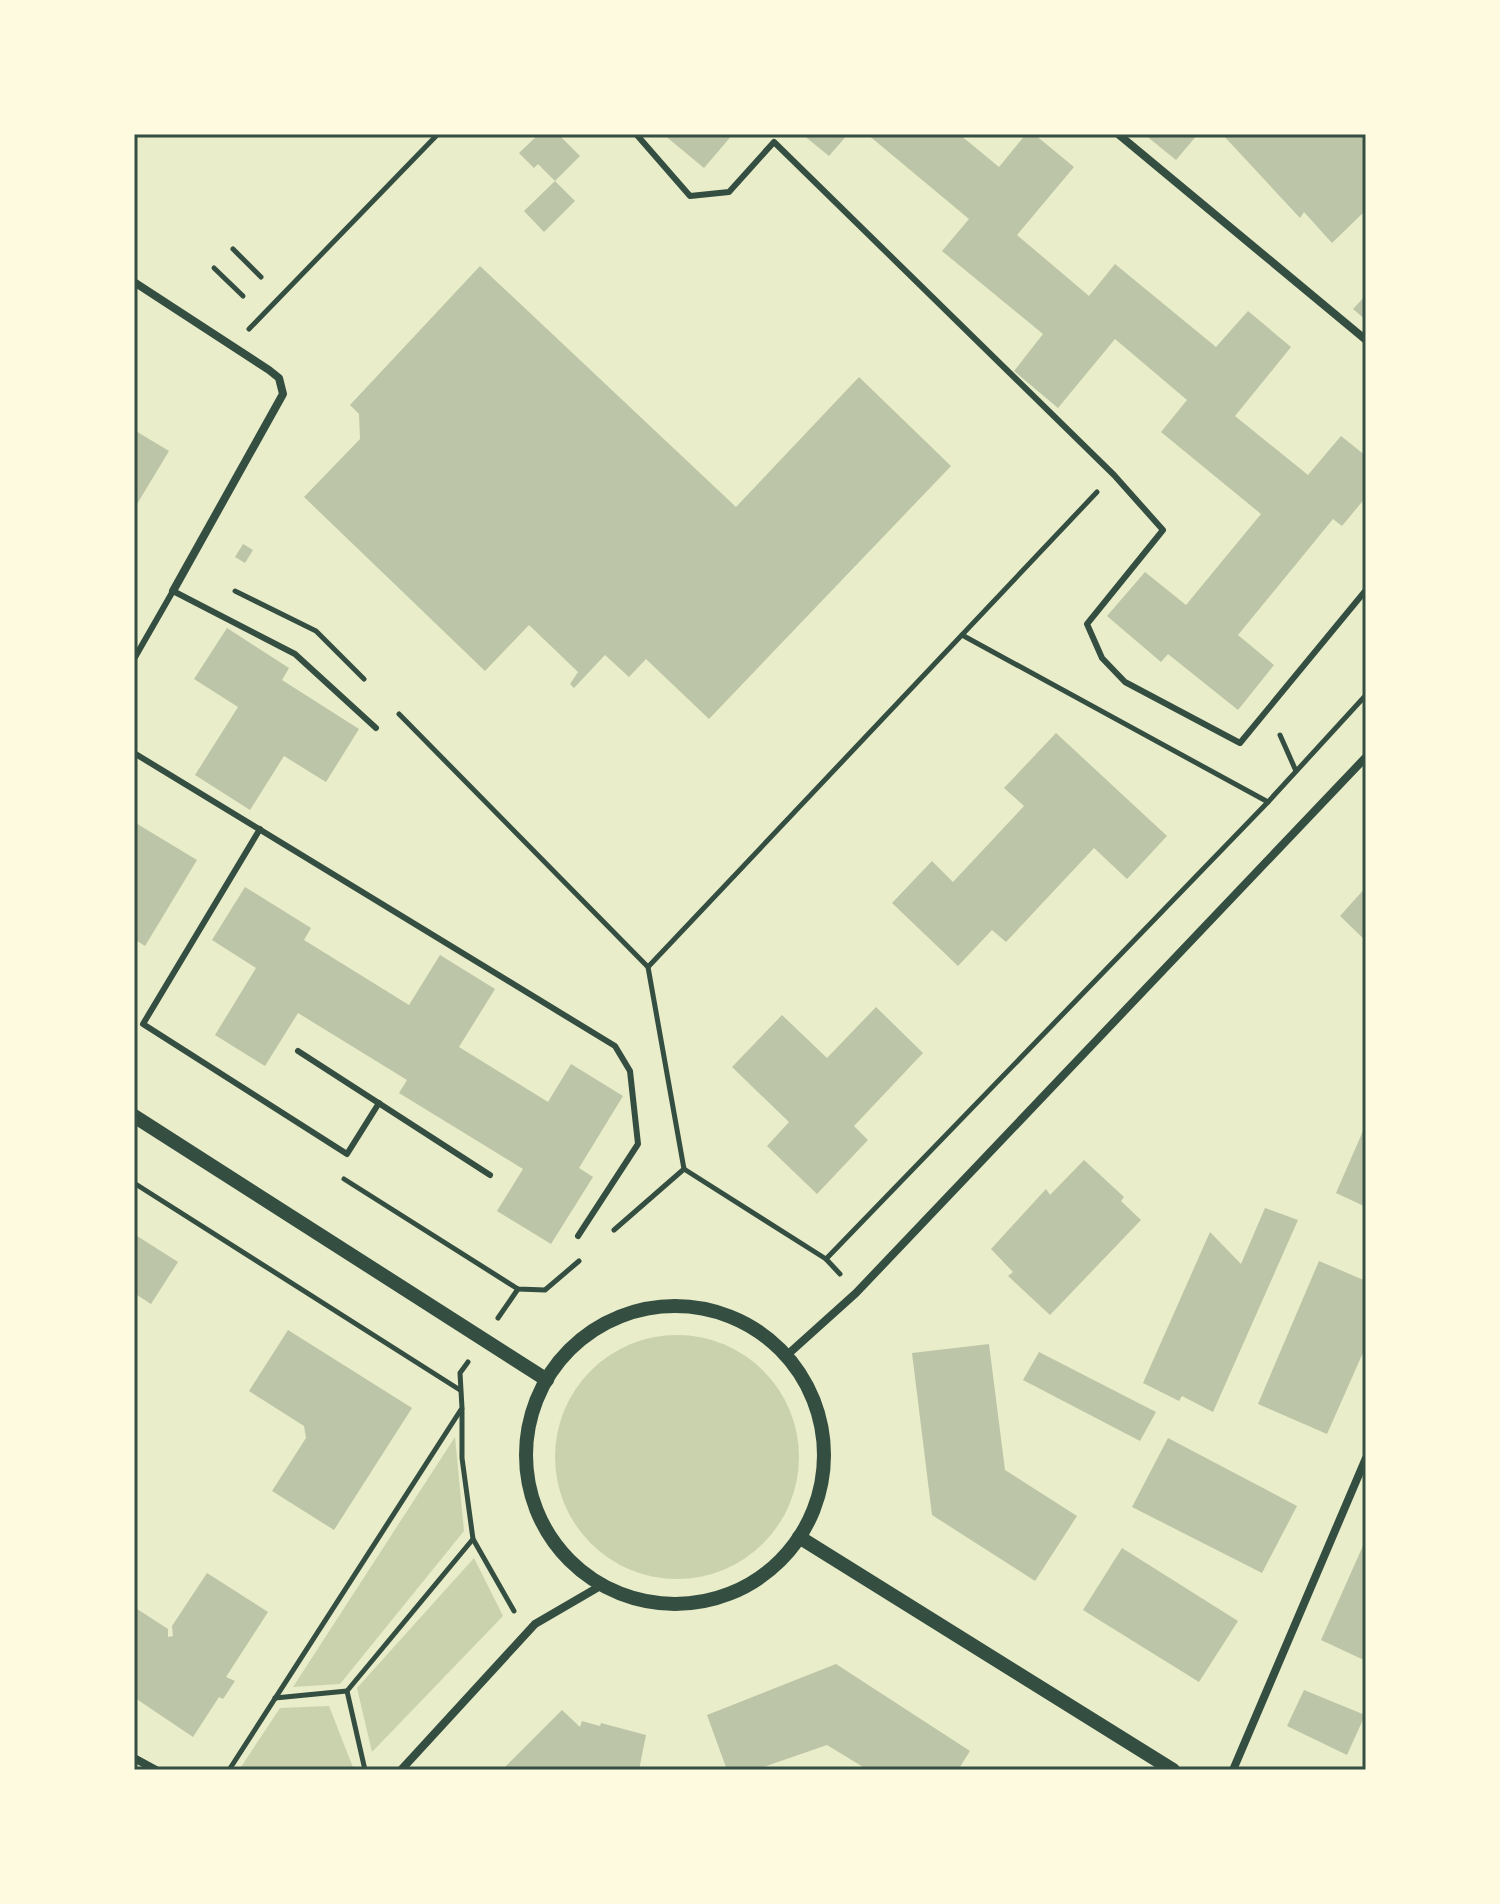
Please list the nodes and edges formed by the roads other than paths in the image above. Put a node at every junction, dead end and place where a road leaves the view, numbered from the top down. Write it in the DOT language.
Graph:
graph roads {
  1 [pos="636,134"];
  2 [pos="1118,134"];
  3 [pos="134,282"];
  4 [pos="1366,340"];
  5 [pos="1366,590"];
  6 [pos="173,591"];
  7 [pos="134,659"];
  8 [pos="376,728"];
  9 [pos="134,753"];
  10 [pos="1366,757"];
  11 [pos="260,829"];
  12 [pos="298,1051"];
  13 [pos="379,1103"];
  14 [pos="134,1116"];
  15 [pos="490,1175"];
  16 [pos="578,1236"];
  17 [pos="786,1356"];
  18 [pos="547,1380"];
  19 [pos="1366,1458"];
  20 [pos="799,1537"];
  21 [pos="602,1585"];
  22 [pos="134,1758"];
  23 [pos="156,1770"];
  24 [pos="401,1770"];
  25 [pos="1173,1770"];
  26 [pos="1233,1770"];
  1 -- 5 [label="lane"];
  2 -- 4 [label="street"];
  3 -- 6 [label="street"];
  6 -- 7 [label="lane"];
  6 -- 8 [label="lane"];
  9 -- 11 [label="lane"];
  10 -- 17 [label="street"];
  11 -- 13 [label="lane"];
  11 -- 16 [label="lane"];
  12 -- 13 [label="lane"];
  13 -- 15 [label="lane"];
  14 -- 18 [label="street"];
  17 -- 18 [label="street"];
  17 -- 20 [label="street"];
  18 -- 21 [label="street"];
  19 -- 26 [label="street"];
  20 -- 21 [label="street"];
  20 -- 25 [label="street"];
  21 -- 24 [label="street"];
  22 -- 23 [label="street"];
}
